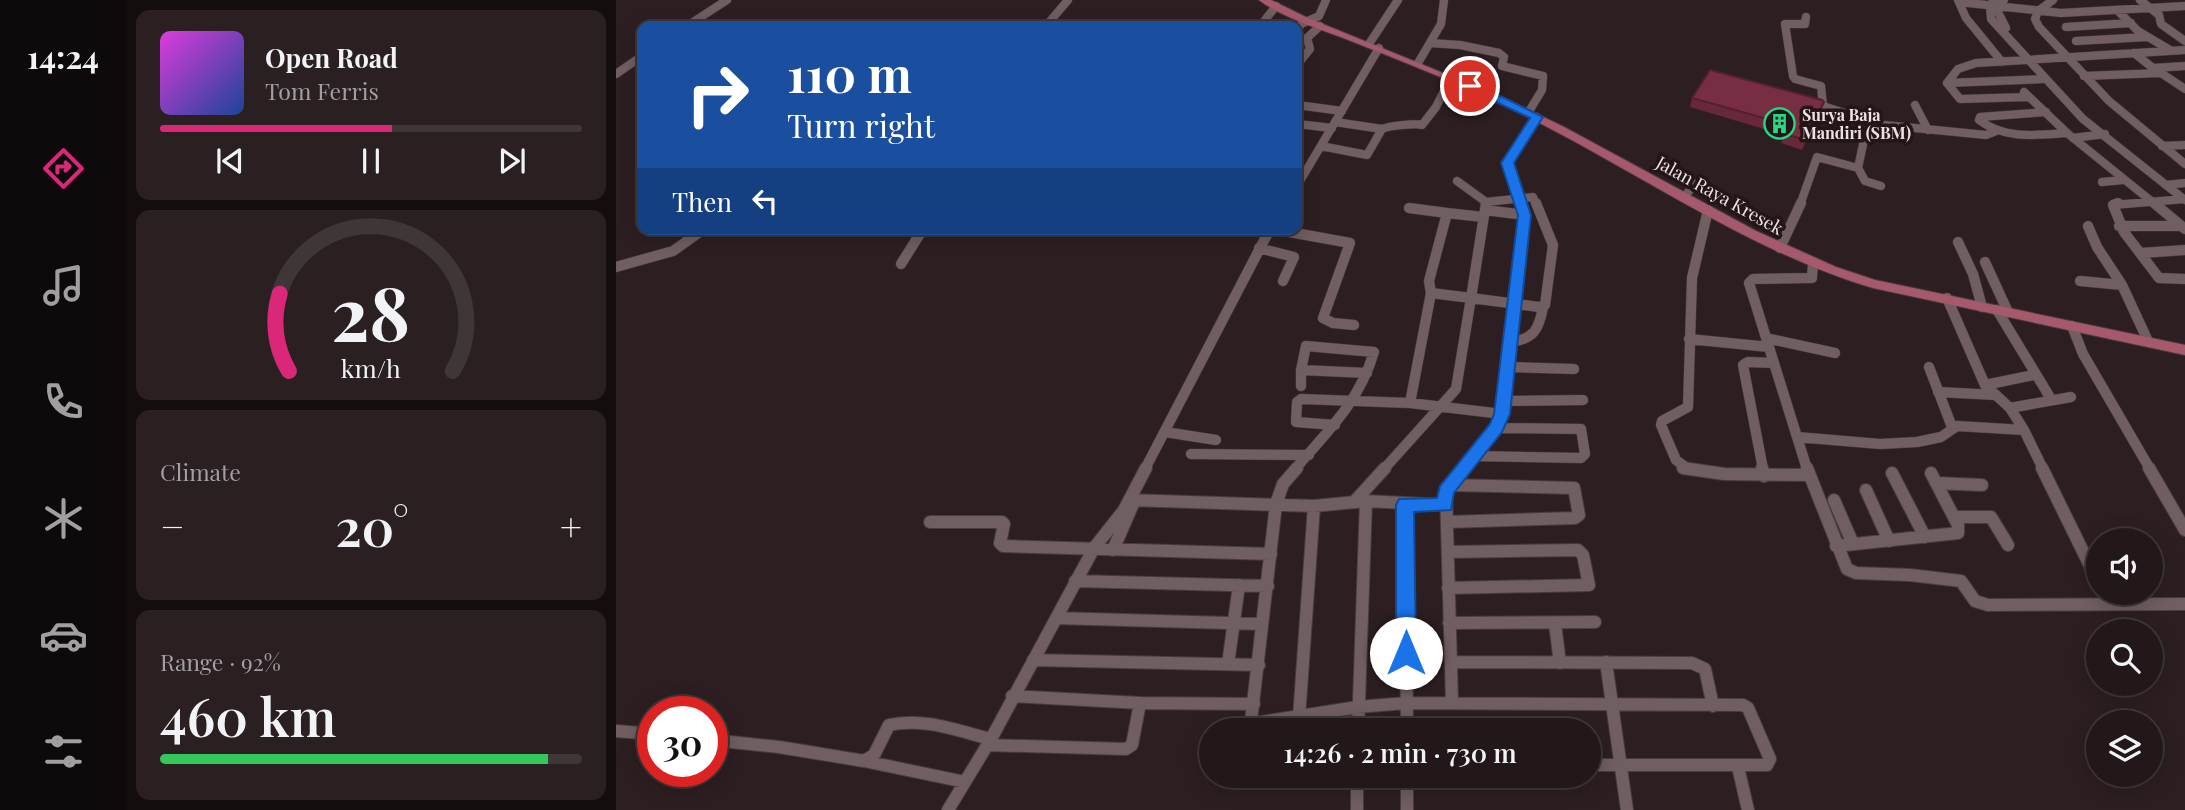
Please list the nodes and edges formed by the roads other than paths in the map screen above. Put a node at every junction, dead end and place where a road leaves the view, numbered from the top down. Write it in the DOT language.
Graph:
graph roads {
  1 [pos="727,0"];
  2 [pos="1068,0"];
  3 [pos="1326,0"];
  4 [pos="1398,0"];
  5 [pos="1444,0"];
  6 [pos="2053,0"];
  7 [pos="2140,0"];
  8 [pos="1959,1"];
  9 [pos="1268,2"];
  10 [pos="1997,3"];
  11 [pos="2185,6"];
  12 [pos="2150,8"];
  13 [pos="2118,10"];
  14 [pos="2038,11"];
  15 [pos="2061,13"];
  16 [pos="1806,17"];
  17 [pos="1265,20"];
  18 [pos="695,21"];
  19 [pos="1050,21"];
  20 [pos="1308,21"];
  21 [pos="2131,23"];
  22 [pos="1302,26"];
  23 [pos="1320,26"];
  24 [pos="2066,27"];
  25 [pos="2147,37"];
  26 [pos="2076,41"];
  27 [pos="2185,41"];
  28 [pos="1430,43"];
  29 [pos="1374,46"];
  30 [pos="2185,50"];
  31 [pos="2172,51"];
  32 [pos="2134,53"];
  33 [pos="2092,56"];
  34 [pos="2068,58"];
  35 [pos="1302,59"];
  36 [pos="637,60"];
  37 [pos="2029,60"];
  38 [pos="2002,62"];
  39 [pos="1418,63"];
  40 [pos="2185,66"];
  41 [pos="2156,70"];
  42 [pos="616,74"];
  43 [pos="2084,76"];
  44 [pos="1451,77"];
  45 [pos="2044,79"];
  46 [pos="1947,83"];
  47 [pos="2185,89"];
  48 [pos="1915,105"];
  49 [pos="1302,106"];
  50 [pos="1342,111"];
  51 [pos="2046,112"];
  52 [pos="1532,115"];
  53 [pos="2085,117"];
  54 [pos="1864,123"];
  55 [pos="1302,124"];
  56 [pos="1334,125"];
  57 [pos="1382,130"];
  58 [pos="1928,130"];
  59 [pos="1996,131"];
  60 [pos="2041,134"];
  61 [pos="2106,134"];
  62 [pos="2070,136"];
  63 [pos="2185,145"];
  64 [pos="1321,146"];
  65 [pos="2162,146"];
  66 [pos="2087,149"];
  67 [pos="1805,151"];
  68 [pos="1817,157"];
  69 [pos="2185,164"];
  70 [pos="1858,168"];
  71 [pos="1302,178"];
  72 [pos="2123,180"];
  73 [pos="1457,181"];
  74 [pos="2102,182"];
  75 [pos="2185,183"];
  76 [pos="1695,184"];
  77 [pos="2170,185"];
  78 [pos="1881,186"];
  79 [pos="1520,197"];
  80 [pos="1684,197"];
  81 [pos="2185,198"];
  82 [pos="2153,203"];
  83 [pos="1409,208"];
  84 [pos="1485,210"];
  85 [pos="1708,210"];
  86 [pos="1447,213"];
  87 [pos="1525,215"];
  88 [pos="2088,226"];
  89 [pos="2119,226"];
  90 [pos="2183,227"];
  91 [pos="1302,234"];
  92 [pos="696,235"];
  93 [pos="919,235"];
  94 [pos="1268,235"];
  95 [pos="1958,242"];
  96 [pos="1259,248"];
  97 [pos="1780,248"];
  98 [pos="2185,250"];
  99 [pos="2141,253"];
  100 [pos="1985,262"];
  101 [pos="1813,263"];
  102 [pos="901,264"];
  103 [pos="616,267"];
  104 [pos="2185,279"];
  105 [pos="1283,281"];
  106 [pos="2080,281"];
  107 [pos="2122,285"];
  108 [pos="1431,293"];
  109 [pos="1471,296"];
  110 [pos="1947,298"];
  111 [pos="1515,303"];
  112 [pos="1543,307"];
  113 [pos="1982,307"];
  114 [pos="2003,312"];
  115 [pos="1354,325"];
  116 [pos="2072,326"];
  117 [pos="1689,339"];
  118 [pos="2148,341"];
  119 [pos="1511,342"];
  120 [pos="1768,342"];
  121 [pos="2185,350"];
  122 [pos="1835,353"];
  123 [pos="1774,363"];
  124 [pos="1508,367"];
  125 [pos="1929,367"];
  126 [pos="1574,369"];
  127 [pos="1301,370"];
  128 [pos="1367,373"];
  129 [pos="2034,375"];
  130 [pos="1985,385"];
  131 [pos="1301,386"];
  132 [pos="1456,389"];
  133 [pos="1938,392"];
  134 [pos="1996,395"];
  135 [pos="2071,397"];
  136 [pos="2051,399"];
  137 [pos="1355,400"];
  138 [pos="1583,400"];
  139 [pos="1504,401"];
  140 [pos="1410,403"];
  141 [pos="1438,407"];
  142 [pos="2010,408"];
  143 [pos="1456,409"];
  144 [pos="1502,414"];
  145 [pos="1335,425"];
  146 [pos="1952,427"];
  147 [pos="1496,428"];
  148 [pos="2024,430"];
  149 [pos="1165,432"];
  150 [pos="1797,437"];
  151 [pos="1216,440"];
  152 [pos="1191,454"];
  153 [pos="1310,455"];
  154 [pos="1287,456"];
  155 [pos="1473,456"];
  156 [pos="1892,473"];
  157 [pos="1809,475"];
  158 [pos="1764,476"];
  159 [pos="1283,484"];
  160 [pos="1450,485"];
  161 [pos="1982,485"];
  162 [pos="1866,490"];
  163 [pos="1834,500"];
  164 [pos="1132,501"];
  165 [pos="1360,502"];
  166 [pos="1276,504"];
  167 [pos="1405,505"];
  168 [pos="1445,505"];
  169 [pos="1314,506"];
  170 [pos="1954,517"];
  171 [pos="930,522"];
  172 [pos="1447,522"];
  173 [pos="2185,530"];
  174 [pos="1925,537"];
  175 [pos="1889,541"];
  176 [pos="1853,544"];
  177 [pos="2008,545"];
  178 [pos="1836,546"];
  179 [pos="1094,548"];
  180 [pos="1113,550"];
  181 [pos="1448,552"];
  182 [pos="1271,554"];
  183 [pos="2086,557"];
  184 [pos="1075,581"];
  185 [pos="1239,586"];
  186 [pos="1268,586"];
  187 [pos="1448,588"];
  188 [pos="2086,600"];
  189 [pos="2163,603"];
  190 [pos="2185,604"];
  191 [pos="1056,618"];
  192 [pos="1595,622"];
  193 [pos="1450,623"];
  194 [pos="1233,624"];
  195 [pos="1262,624"];
  196 [pos="1555,624"];
  197 [pos="1033,660"];
  198 [pos="1451,662"];
  199 [pos="1606,662"];
  200 [pos="1560,663"];
  201 [pos="1228,664"];
  202 [pos="1259,665"];
  203 [pos="1012,696"];
  204 [pos="1452,702"];
  205 [pos="1140,703"];
  206 [pos="1406,703"];
  207 [pos="1254,704"];
  208 [pos="1612,704"];
  209 [pos="1713,706"];
  210 [pos="1358,707"];
  211 [pos="1251,718"];
  212 [pos="1299,718"];
  213 [pos="1358,718"];
  214 [pos="1407,718"];
  215 [pos="616,731"];
  216 [pos="637,733"];
  217 [pos="728,742"];
  218 [pos="989,742"];
  219 [pos="864,761"];
  220 [pos="1601,765"];
  221 [pos="1620,765"];
  222 [pos="1738,767"];
  223 [pos="965,782"];
  224 [pos="1357,788"];
  225 [pos="1407,788"];
  226 [pos="948,810"];
  227 [pos="1357,810"];
  228 [pos="1407,810"];
  229 [pos="1627,810"];
  230 [pos="1748,810"];
  1 -- 18 [label="street"];
  2 -- 19 [label="street"];
  3 -- 20 [label="street"];
  4 -- 29 [label="street"];
  5 -- 28 [label="street"];
  6 -- 14 [label="street"];
  7 -- 12 [label="street"];
  8 -- 10 [label="street"];
  8 -- 38 [label="street"];
  9 -- 17 [label="street"];
  9 -- 20 [label="main road, Jalan Raya Kresek"];
  10 -- 14 [label="street"];
  10 -- 37 [label="street"];
  11 -- 12 [label="street"];
  12 -- 13 [label="street"];
  12 -- 27 [label="street"];
  13 -- 15 [label="street"];
  13 -- 21 [label="street"];
  14 -- 15 [label="street"];
  14 -- 34 [label="street"];
  15 -- 24 [label="street"];
  16 -- 54 [label="street"];
  20 -- 22 [label="street"];
  20 -- 23 [label="main road, Jalan Raya Kresek"];
  21 -- 24 [label="street"];
  21 -- 25 [label="street"];
  23 -- 29 [label="main road, Jalan Raya Kresek"];
  23 -- 35 [label="street"];
  24 -- 26 [label="street"];
  25 -- 26 [label="street"];
  25 -- 31 [label="street"];
  26 -- 33 [label="street"];
  28 -- 39 [label="street"];
  28 -- 52 [label="street"];
  29 -- 39 [label="main road, Jalan Raya Kresek"];
  29 -- 50 [label="street"];
  30 -- 31 [label="street"];
  31 -- 32 [label="street"];
  32 -- 33 [label="street"];
  32 -- 41 [label="street"];
  33 -- 34 [label="street"];
  34 -- 37 [label="street"];
  34 -- 43 [label="street"];
  36 -- 42 [label="street"];
  37 -- 38 [label="street"];
  37 -- 45 [label="street"];
  37 -- 53 [label="street"];
  38 -- 46 [label="street"];
  39 -- 44 [label="main road, Jalan Raya Kresek"];
  40 -- 41 [label="street"];
  41 -- 43 [label="street"];
  41 -- 47 [label="street"];
  43 -- 65 [label="street"];
  44 -- 52 [label="main road, Jalan Raya Kresek"];
  44 -- 57 [label="street"];
  45 -- 46 [label="street"];
  45 -- 53 [label="street"];
  46 -- 51 [label="street"];
  48 -- 58 [label="street"];
  49 -- 50 [label="street"];
  50 -- 56 [label="street"];
  51 -- 59 [label="street"];
  51 -- 62 [label="street"];
  52 -- 79 [label="street"];
  52 -- 80 [label="main road, Jalan Raya Kresek"];
  53 -- 61 [label="street"];
  54 -- 58 [label="street"];
  54 -- 70 [label="street"];
  55 -- 56 [label="street"];
  56 -- 57 [label="street"];
  56 -- 64 [label="street"];
  57 -- 64 [label="street"];
  58 -- 59 [label="street"];
  59 -- 60 [label="street"];
  60 -- 62 [label="street"];
  60 -- 66 [label="street"];
  61 -- 62 [label="street"];
  61 -- 77 [label="street"];
  62 -- 66 [label="street"];
  63 -- 65 [label="street"];
  64 -- 71 [label="street"];
  65 -- 69 [label="street"];
  66 -- 72 [label="street"];
  67 -- 68 [label="street"];
  68 -- 70 [label="street"];
  68 -- 97 [label="street"];
  70 -- 78 [label="street"];
  72 -- 74 [label="street"];
  72 -- 82 [label="street"];
  73 -- 84 [label="street"];
  75 -- 77 [label="street"];
  76 -- 80 [label="street"];
  77 -- 81 [label="street"];
  79 -- 84 [label="street"];
  79 -- 87 [label="street"];
  79 -- 112 [label="street"];
  80 -- 85 [label="main road, Jalan Raya Kresek"];
  81 -- 82 [label="street"];
  82 -- 89 [label="street"];
  82 -- 90 [label="street"];
  83 -- 86 [label="street"];
  84 -- 86 [label="street"];
  84 -- 87 [label="street"];
  84 -- 109 [label="street"];
  85 -- 97 [label="main road, Jalan Raya Kresek"];
  85 -- 117 [label="street"];
  86 -- 108 [label="street"];
  87 -- 111 [label="street"];
  88 -- 107 [label="street"];
  89 -- 90 [label="street"];
  89 -- 99 [label="street"];
  91 -- 115 [label="street"];
  92 -- 103 [label="street"];
  93 -- 102 [label="street"];
  94 -- 96 [label="street"];
  95 -- 113 [label="street"];
  96 -- 105 [label="street"];
  96 -- 149 [label="street"];
  97 -- 101 [label="main road, Jalan Raya Kresek"];
  98 -- 99 [label="street"];
  99 -- 104 [label="street"];
  100 -- 114 [label="street"];
  101 -- 110 [label="main road, Jalan Raya Kresek"];
  101 -- 120 [label="street"];
  106 -- 107 [label="street"];
  107 -- 118 [label="street"];
  108 -- 109 [label="street"];
  108 -- 140 [label="street"];
  109 -- 111 [label="street"];
  109 -- 132 [label="street"];
  110 -- 113 [label="main road, Jalan Raya Kresek"];
  110 -- 130 [label="street"];
  111 -- 112 [label="street"];
  111 -- 119 [label="street"];
  112 -- 119 [label="street"];
  113 -- 114 [label="main road, Jalan Raya Kresek"];
  114 -- 116 [label="main road, Jalan Raya Kresek"];
  114 -- 129 [label="street"];
  116 -- 118 [label="main road, Jalan Raya Kresek"];
  116 -- 173 [label="street"];
  117 -- 120 [label="street"];
  117 -- 158 [label="street"];
  118 -- 121 [label="main road, Jalan Raya Kresek"];
  119 -- 124 [label="street"];
  120 -- 122 [label="street"];
  120 -- 123 [label="street"];
  123 -- 150 [label="street"];
  123 -- 158 [label="street"];
  124 -- 126 [label="street"];
  124 -- 139 [label="street"];
  125 -- 133 [label="street"];
  127 -- 128 [label="street"];
  127 -- 128 [label="street"];
  127 -- 131 [label="street"];
  128 -- 137 [label="street"];
  129 -- 130 [label="street"];
  129 -- 136 [label="street"];
  130 -- 134 [label="street"];
  132 -- 141 [label="street"];
  132 -- 143 [label="street"];
  133 -- 134 [label="street"];
  133 -- 146 [label="street"];
  134 -- 142 [label="street"];
  135 -- 136 [label="street"];
  136 -- 142 [label="street"];
  137 -- 140 [label="street"];
  137 -- 145 [label="street"];
  137 -- 145 [label="street"];
  138 -- 139 [label="street"];
  139 -- 144 [label="street"];
  140 -- 141 [label="street"];
  141 -- 143 [label="street"];
  141 -- 165 [label="street"];
  142 -- 148 [label="street"];
  143 -- 144 [label="street"];
  144 -- 147 [label="street"];
  145 -- 153 [label="street"];
  146 -- 148 [label="street"];
  146 -- 150 [label="street"];
  147 -- 155 [label="street"];
  147 -- 155 [label="street"];
  148 -- 183 [label="street"];
  149 -- 151 [label="street"];
  149 -- 164 [label="street"];
  150 -- 157 [label="street"];
  152 -- 154 [label="street"];
  153 -- 154 [label="street"];
  153 -- 159 [label="street"];
  154 -- 159 [label="street"];
  155 -- 160 [label="street"];
  156 -- 174 [label="street"];
  157 -- 158 [label="street"];
  157 -- 178 [label="street"];
  159 -- 166 [label="street"];
  160 -- 168 [label="street"];
  160 -- 172 [label="street"];
  161 -- 170 [label="street"];
  162 -- 175 [label="street"];
  163 -- 176 [label="street"];
  164 -- 166 [label="street"];
  164 -- 179 [label="street"];
  164 -- 180 [label="street"];
  165 -- 167 [label="street"];
  165 -- 169 [label="street"];
  165 -- 210 [label="street"];
  166 -- 169 [label="street"];
  166 -- 182 [label="street"];
  167 -- 168 [label="street"];
  167 -- 206 [label="street"];
  168 -- 172 [label="street"];
  169 -- 212 [label="street"];
  170 -- 174 [label="street"];
  170 -- 177 [label="street"];
  171 -- 179 [label="street"];
  172 -- 181 [label="street"];
  174 -- 175 [label="street"];
  175 -- 176 [label="street"];
  176 -- 178 [label="street"];
  178 -- 188 [label="street"];
  179 -- 180 [label="street"];
  179 -- 184 [label="street"];
  180 -- 182 [label="street"];
  181 -- 187 [label="street"];
  181 -- 187 [label="street"];
  182 -- 186 [label="street"];
  184 -- 185 [label="street"];
  184 -- 191 [label="street"];
  185 -- 186 [label="street"];
  185 -- 194 [label="street"];
  186 -- 195 [label="street"];
  187 -- 193 [label="street"];
  189 -- 190 [label="street"];
  191 -- 194 [label="street"];
  191 -- 197 [label="street"];
  192 -- 196 [label="street"];
  193 -- 196 [label="street"];
  193 -- 198 [label="street"];
  194 -- 195 [label="street"];
  194 -- 201 [label="street"];
  195 -- 202 [label="street"];
  196 -- 200 [label="street"];
  197 -- 201 [label="street"];
  197 -- 203 [label="street"];
  198 -- 200 [label="street"];
  198 -- 204 [label="street"];
  199 -- 200 [label="street"];
  199 -- 208 [label="street"];
  199 -- 209 [label="street"];
  201 -- 202 [label="street"];
  202 -- 207 [label="street"];
  203 -- 205 [label="street"];
  203 -- 218 [label="street"];
  204 -- 206 [label="street"];
  204 -- 208 [label="street"];
  205 -- 207 [label="street"];
  205 -- 218 [label="street"];
  206 -- 210 [label="street"];
  206 -- 214 [label="street"];
  207 -- 211 [label="street"];
  208 -- 209 [label="street"];
  208 -- 221 [label="street"];
  209 -- 222 [label="street"];
  210 -- 212 [label="street"];
  210 -- 213 [label="street"];
  215 -- 216 [label="street"];
  217 -- 219 [label="street"];
  218 -- 219 [label="street"];
  218 -- 223 [label="street"];
  219 -- 223 [label="street"];
  220 -- 221 [label="street"];
  221 -- 222 [label="street"];
  221 -- 229 [label="street"];
  222 -- 230 [label="street"];
  223 -- 226 [label="street"];
  224 -- 227 [label="street"];
  225 -- 228 [label="street"];
}
